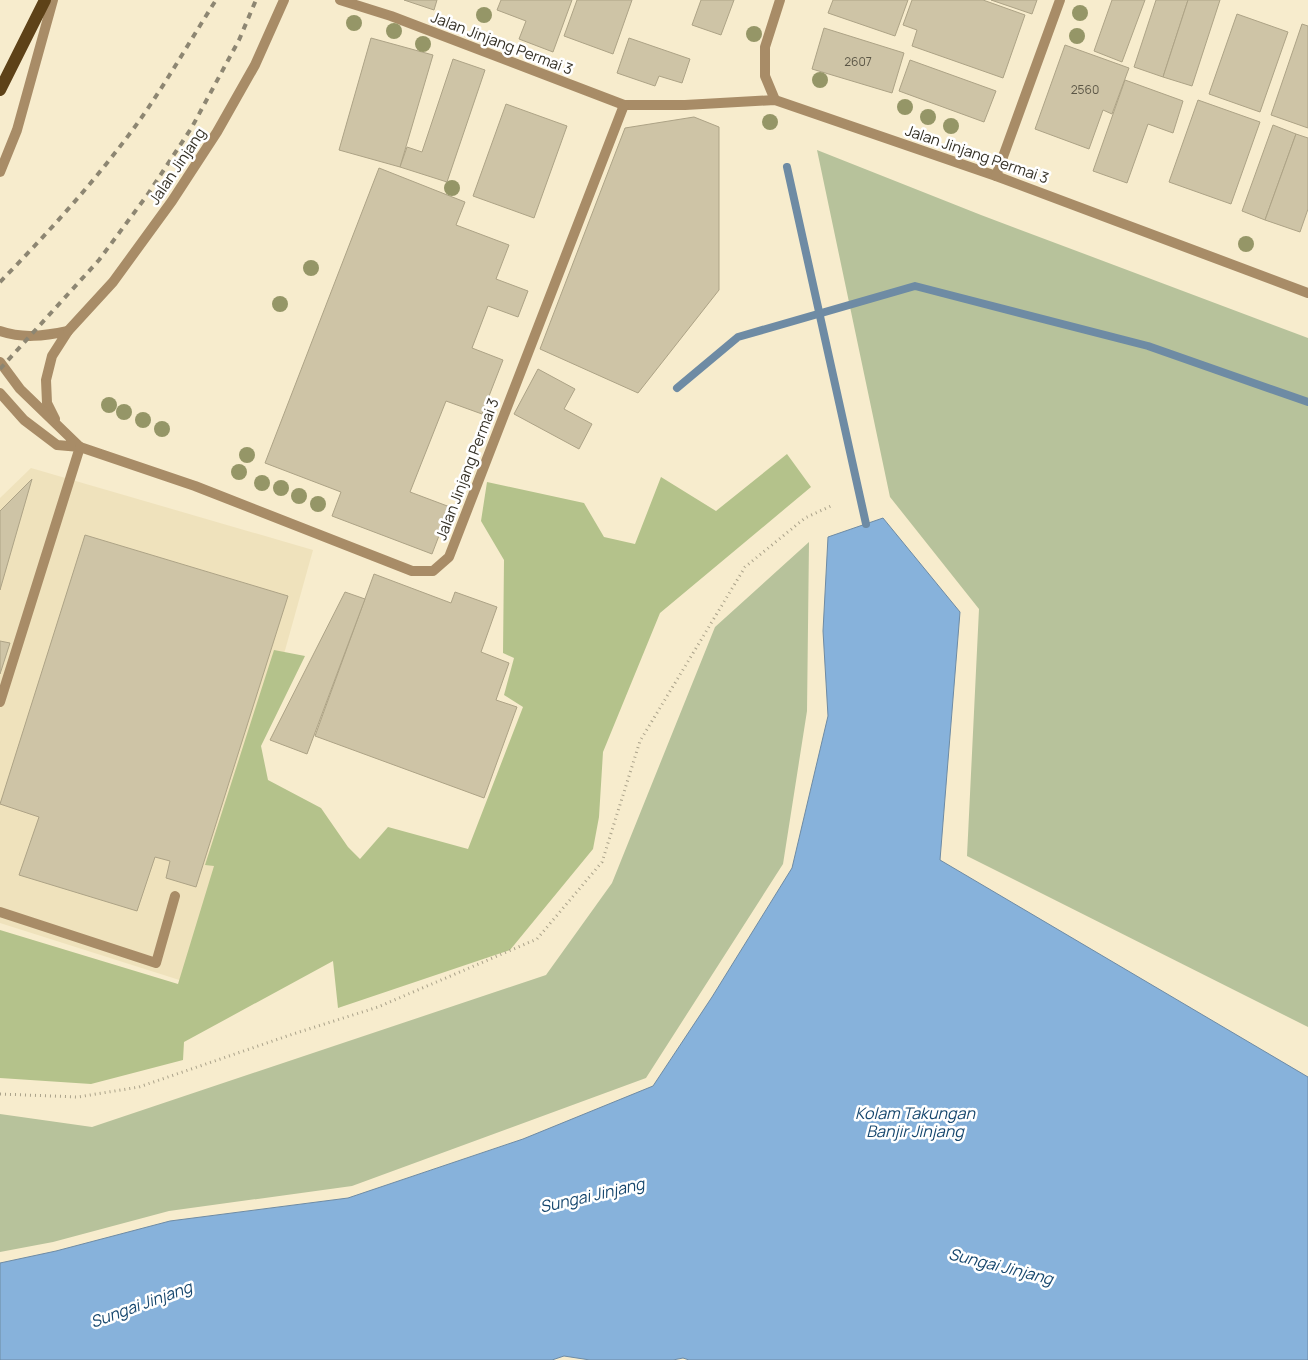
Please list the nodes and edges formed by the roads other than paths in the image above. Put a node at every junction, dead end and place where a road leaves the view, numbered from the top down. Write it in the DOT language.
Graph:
graph roads {
  1 [pos="45,0"];
  2 [pos="52,0"];
  3 [pos="284,0"];
  4 [pos="340,0"];
  5 [pos="780,0"];
  6 [pos="1060,0"];
  7 [pos="0,90"];
  8 [pos="774,100"];
  9 [pos="624,106"];
  10 [pos="0,172"];
  11 [pos="996,176"];
  12 [pos="1308,293"];
  13 [pos="0,331"];
  14 [pos="68,331"];
  15 [pos="0,362"];
  16 [pos="0,393"];
  17 [pos="61,429"];
  18 [pos="80,447"];
  19 [pos="0,702"];
  20 [pos="175,896"];
  21 [pos="0,912"];
  1 -- 7 [label="main road"];
  2 -- 10 [label="street"];
  3 -- 14 [label="street, Jalan Jinjang"];
  4 -- 9 [label="street, Jalan Jinjang Permai 3"];
  5 -- 8 [label="street"];
  6 -- 11 [label="street"];
  8 -- 9 [label="street, Jalan Jinjang Permai 3"];
  8 -- 11 [label="street, Jalan Jinjang Permai 3"];
  9 -- 18 [label="street, Jalan Jinjang Permai 3"];
  11 -- 12 [label="street, Jalan Jinjang Permai 3"];
  13 -- 14 [label="street"];
  14 -- 17 [label="street, Jalan Jinjang"];
  15 -- 17 [label="street"];
  16 -- 18 [label="street"];
  17 -- 18 [label="street"];
  18 -- 19 [label="street"];
  20 -- 21 [label="street"];
}
